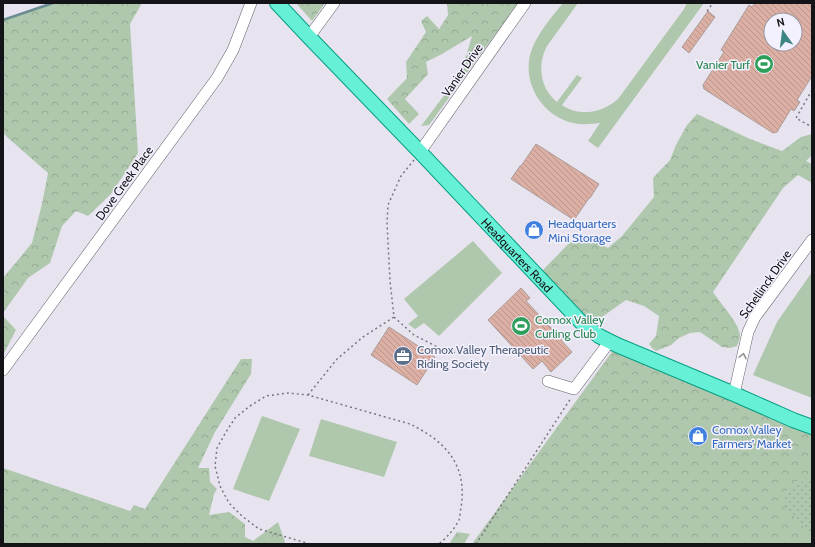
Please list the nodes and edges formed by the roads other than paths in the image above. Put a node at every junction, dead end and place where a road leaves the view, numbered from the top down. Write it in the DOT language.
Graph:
graph roads {
  1 [pos="252,3"];
  2 [pos="277,3"];
  3 [pos="334,3"];
  4 [pos="525,3"];
  5 [pos="309,37"];
  6 [pos="420,152"];
  7 [pos="812,240"];
  8 [pos="610,341"];
  9 [pos="3,370"];
  10 [pos="548,381"];
  11 [pos="734,394"];
  12 [pos="812,427"];
  1 -- 9 [label="street, Dove Creek Place"];
  2 -- 5 [label="main road, Headquarters Road"];
  3 -- 5 [label="street"];
  4 -- 6 [label="street, Vanier Drive"];
  5 -- 6 [label="main road, Headquarters Road"];
  6 -- 8 [label="main road, Headquarters Road"];
  11 -- 7 [label="street, Schellinck Drive, one-way"];
  8 -- 10 [label="street"];
  8 -- 11 [label="main road, Headquarters Road"];
  11 -- 12 [label="main road, Headquarters Road"];
}
